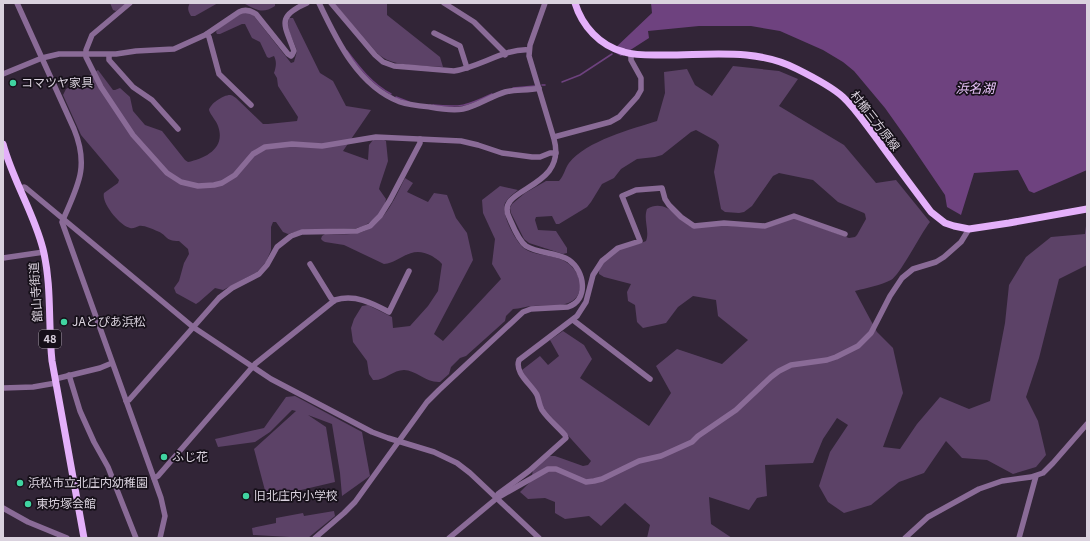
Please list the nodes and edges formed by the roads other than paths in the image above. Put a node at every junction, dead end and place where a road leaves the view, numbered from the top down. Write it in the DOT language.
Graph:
graph roads {
  1 [pos="17,3"];
  2 [pos="130,3"];
  3 [pos="307,3"];
  4 [pos="319,3"];
  5 [pos="331,3"];
  6 [pos="444,3"];
  7 [pos="545,3"];
  8 [pos="575,3"];
  9 [pos="434,33"];
  10 [pos="207,34"];
  11 [pos="529,50"];
  12 [pos="86,54"];
  13 [pos="631,54"];
  14 [pos="109,55"];
  15 [pos="505,55"];
  16 [pos="42,58"];
  17 [pos="467,68"];
  18 [pos="3,74"];
  19 [pos="538,88"];
  20 [pos="251,105"];
  21 [pos="178,129"];
  22 [pos="554,137"];
  23 [pos="420,139"];
  24 [pos="3,144"];
  25 [pos="556,153"];
  26 [pos="20,189"];
  27 [pos="1087,209"];
  28 [pos="63,219"];
  29 [pos="969,228"];
  30 [pos="845,234"];
  31 [pos="44,252"];
  32 [pos="3,258"];
  33 [pos="310,264"];
  34 [pos="409,271"];
  35 [pos="334,301"];
  36 [pos="576,303"];
  37 [pos="584,307"];
  38 [pos="573,320"];
  39 [pos="193,327"];
  40 [pos="112,363"];
  41 [pos="253,367"];
  42 [pos="69,375"];
  43 [pos="650,379"];
  44 [pos="56,381"];
  45 [pos="3,388"];
  46 [pos="126,401"];
  47 [pos="1087,424"];
  48 [pos="399,441"];
  49 [pos="1036,476"];
  50 [pos="154,478"];
  51 [pos="497,498"];
  52 [pos="3,508"];
  53 [pos="67,538"];
  54 [pos="84,538"];
  55 [pos="136,538"];
  56 [pos="160,538"];
  57 [pos="315,538"];
  58 [pos="449,538"];
  59 [pos="539,538"];
  60 [pos="905,538"];
  61 [pos="1019,538"];
  1 -- 16 [label="street"];
  2 -- 12 [label="street"];
  3 -- 10 [label="street"];
  4 -- 19 [label="street"];
  5 -- 17 [label="street"];
  6 -- 15 [label="street"];
  7 -- 11 [label="street"];
  8 -- 13 [label="main road, 村櫛三方原線"];
  9 -- 17 [label="street"];
  10 -- 14 [label="street"];
  10 -- 20 [label="street"];
  11 -- 15 [label="street"];
  11 -- 19 [label="street"];
  12 -- 14 [label="street"];
  12 -- 16 [label="street"];
  12 -- 23 [label="street"];
  13 -- 22 [label="street"];
  13 -- 29 [label="main road, 村櫛三方原線"];
  14 -- 21 [label="street"];
  15 -- 17 [label="street"];
  16 -- 18 [label="street"];
  16 -- 28 [label="street"];
  19 -- 22 [label="street"];
  22 -- 25 [label="street"];
  23 -- 25 [label="street"];
  23 -- 39 [label="street"];
  24 -- 26 [label="main road, 舘山寺街道 / 48"];
  25 -- 36 [label="street"];
  26 -- 28 [label="street"];
  26 -- 31 [label="main road, 舘山寺街道 / 48"];
  27 -- 29 [label="main road, 村櫛三方原線"];
  28 -- 39 [label="street"];
  28 -- 40 [label="street"];
  29 -- 51 [label="street"];
  30 -- 37 [label="street"];
  31 -- 32 [label="street"];
  31 -- 44 [label="main road, 舘山寺街道 / 48"];
  33 -- 35 [label="street"];
  34 -- 35 [label="street"];
  35 -- 41 [label="street"];
  36 -- 37 [label="street"];
  36 -- 48 [label="street"];
  37 -- 38 [label="street"];
  38 -- 43 [label="street"];
  38 -- 51 [label="street"];
  39 -- 41 [label="street"];
  39 -- 46 [label="street"];
  40 -- 42 [label="street"];
  40 -- 46 [label="street"];
  41 -- 48 [label="street"];
  41 -- 50 [label="street"];
  42 -- 44 [label="street"];
  42 -- 55 [label="street"];
  44 -- 45 [label="street"];
  44 -- 54 [label="main road, 舘山寺街道 / 48"];
  46 -- 50 [label="street"];
  47 -- 49 [label="street"];
  48 -- 51 [label="street"];
  48 -- 57 [label="street"];
  49 -- 60 [label="street"];
  49 -- 61 [label="street"];
  50 -- 56 [label="street"];
  51 -- 58 [label="street"];
  51 -- 59 [label="street"];
  52 -- 53 [label="street"];
}
